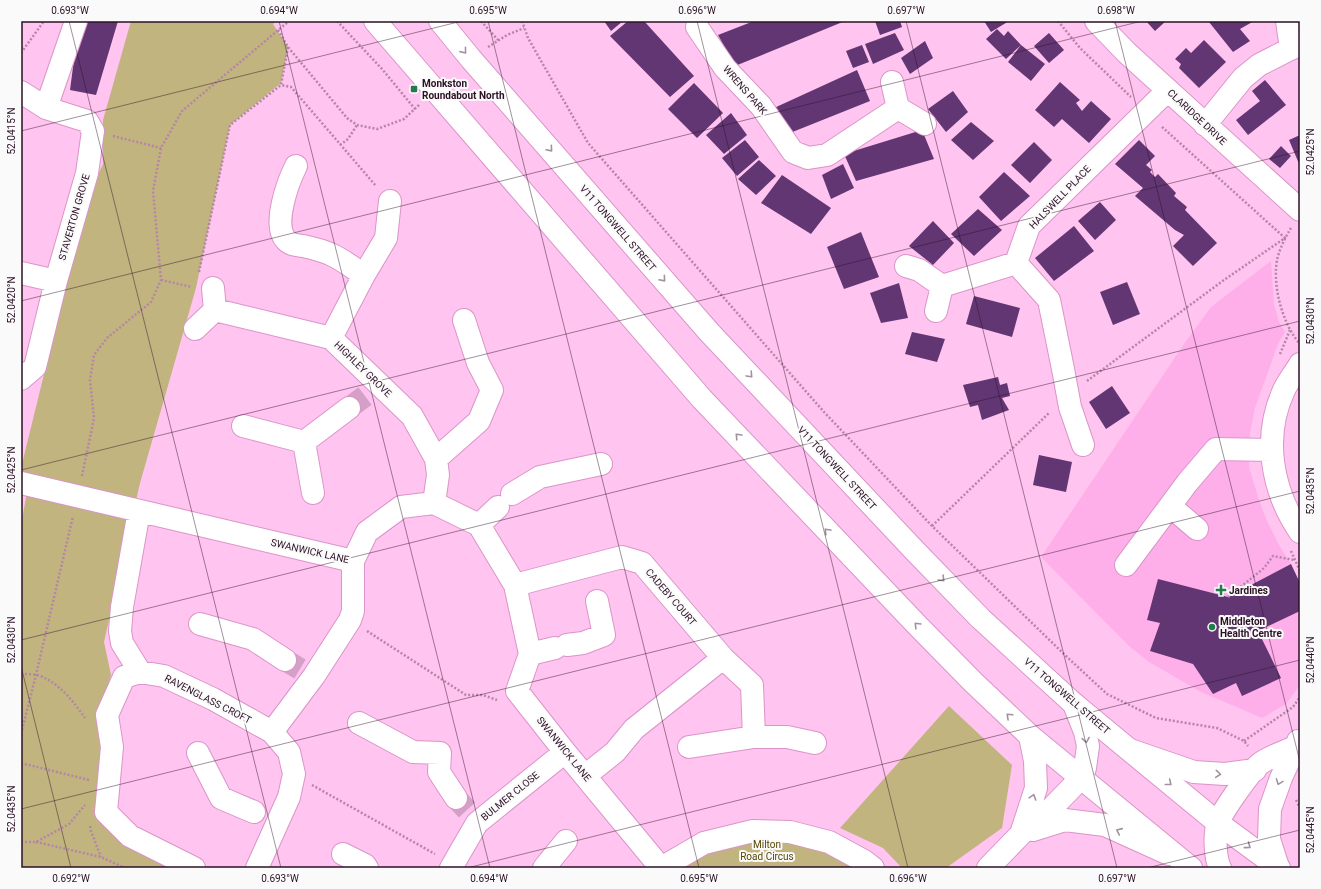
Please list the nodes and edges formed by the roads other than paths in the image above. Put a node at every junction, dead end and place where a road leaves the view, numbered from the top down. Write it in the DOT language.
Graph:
graph roads {
  1 [pos="76,21"];
  2 [pos="375,21"];
  3 [pos="440,21"];
  4 [pos="1096,21"];
  5 [pos="1287,21"];
  6 [pos="699,23"];
  7 [pos="1296,47"];
  8 [pos="892,82"];
  9 [pos="1168,90"];
  10 [pos="21,92"];
  11 [pos="46,108"];
  12 [pos="898,108"];
  13 [pos="925,124"];
  14 [pos="1205,126"];
  15 [pos="296,166"];
  16 [pos="390,201"];
  17 [pos="1296,218"];
  18 [pos="1016,263"];
  19 [pos="906,266"];
  20 [pos="21,273"];
  21 [pos="364,275"];
  22 [pos="206,280"];
  23 [pos="56,281"];
  24 [pos="942,286"];
  25 [pos="215,310"];
  26 [pos="936,311"];
  27 [pos="464,320"];
  28 [pos="195,329"];
  29 [pos="331,338"];
  30 [pos="1300,364"];
  31 [pos="21,379"];
  32 [pos="364,397"];
  33 [pos="243,426"];
  34 [pos="304,442"];
  35 [pos="1083,445"];
  36 [pos="1272,450"];
  37 [pos="436,459"];
  38 [pos="601,464"];
  39 [pos="21,483"];
  40 [pos="313,493"];
  41 [pos="434,503"];
  42 [pos="1170,506"];
  43 [pos="139,511"];
  44 [pos="479,525"];
  45 [pos="1197,529"];
  46 [pos="1300,532"];
  47 [pos="353,561"];
  48 [pos="1126,565"];
  49 [pos="515,585"];
  50 [pos="597,601"];
  51 [pos="200,624"];
  52 [pos="530,654"];
  53 [pos="724,658"];
  54 [pos="300,668"];
  55 [pos="140,672"];
  56 [pos="1074,704"];
  57 [pos="359,724"];
  58 [pos="272,732"];
  59 [pos="1030,736"];
  60 [pos="754,737"];
  61 [pos="815,743"];
  62 [pos="1297,743"];
  63 [pos="689,747"];
  64 [pos="1127,748"];
  65 [pos="565,752"];
  66 [pos="198,753"];
  67 [pos="1258,767"];
  68 [pos="585,776"];
  69 [pos="1081,778"];
  70 [pos="467,811"];
  71 [pos="266,818"];
  72 [pos="1218,824"];
  73 [pos="1021,834"];
  74 [pos="566,841"];
  75 [pos="343,854"];
  76 [pos="1186,864"];
  77 [pos="452,866"];
  78 [pos="194,868"];
  79 [pos="257,868"];
  80 [pos="367,868"];
  81 [pos="544,868"];
  82 [pos="661,868"];
  83 [pos="873,868"];
  84 [pos="988,868"];
  85 [pos="1220,868"];
  86 [pos="1278,868"];
  1 -- 11 [label="main road"];
  59 -- 2 [label="main road, one-way"];
  3 -- 56 [label="main road, V11 TONGWELL STREET, one-way"];
  4 -- 9 [label="main road, CLARIDGE DRIVE"];
  5 -- 7 [label="main road"];
  6 -- 12 [label="main road, WRENS PARK"];
  7 -- 14 [label="main road"];
  8 -- 12 [label="main road"];
  9 -- 14 [label="main road, CLARIDGE DRIVE"];
  9 -- 18 [label="main road, HALSWELL PLACE"];
  10 -- 11 [label="main road"];
  11 -- 23 [label="main road, STAVERTON GROVE"];
  12 -- 13 [label="main road"];
  14 -- 17 [label="main road, CLARIDGE DRIVE"];
  15 -- 21 [label="main road"];
  16 -- 21 [label="main road"];
  18 -- 24 [label="main road"];
  18 -- 35 [label="main road"];
  19 -- 24 [label="main road"];
  20 -- 23 [label="main road"];
  21 -- 29 [label="main road"];
  22 -- 25 [label="main road"];
  23 -- 31 [label="main road, STAVERTON GROVE"];
  24 -- 26 [label="main road"];
  25 -- 28 [label="main road"];
  25 -- 29 [label="main road, HIGHLEY GROVE"];
  27 -- 37 [label="main road"];
  29 -- 32 [label="main road, HIGHLEY GROVE"];
  30 -- 36 [label="main road"];
  32 -- 34 [label="main road"];
  32 -- 37 [label="main road, HIGHLEY GROVE"];
  33 -- 34 [label="main road"];
  34 -- 40 [label="main road"];
  36 -- 42 [label="main road"];
  36 -- 46 [label="main road"];
  37 -- 41 [label="main road, HIGHLEY GROVE"];
  38 -- 44 [label="main road"];
  39 -- 43 [label="main road, SWANWICK LANE"];
  41 -- 44 [label="main road"];
  41 -- 47 [label="main road, SWANWICK LANE"];
  42 -- 45 [label="main road"];
  42 -- 48 [label="main road"];
  43 -- 47 [label="main road, SWANWICK LANE"];
  43 -- 55 [label="main road"];
  44 -- 49 [label="main road"];
  47 -- 54 [label="main road"];
  49 -- 52 [label="main road"];
  49 -- 53 [label="main road, CADEBY COURT"];
  50 -- 52 [label="main road"];
  51 -- 54 [label="main road"];
  52 -- 65 [label="main road, SWANWICK LANE"];
  53 -- 60 [label="main road, CADEBY COURT"];
  53 -- 68 [label="main road"];
  54 -- 58 [label="main road"];
  55 -- 58 [label="main road, RAVENGLASS CROFT"];
  55 -- 78 [label="main road"];
  56 -- 64 [label="main road, V11 TONGWELL STREET"];
  56 -- 69 [label="main road, one-way"];
  57 -- 70 [label="main road"];
  58 -- 71 [label="main road, RAVENGLASS CROFT"];
  59 -- 69 [label="main road"];
  73 -- 59 [label="main road, one-way"];
  60 -- 61 [label="main road"];
  60 -- 63 [label="main road"];
  62 -- 67 [label="main road"];
  62 -- 86 [label="main road, one-way"];
  64 -- 67 [label="main road, one-way"];
  64 -- 72 [label="main road, V11 TONGWELL STREET, one-way"];
  65 -- 68 [label="main road, SWANWICK LANE"];
  65 -- 70 [label="main road, BULMER CLOSE"];
  66 -- 71 [label="main road"];
  67 -- 72 [label="main road"];
  68 -- 82 [label="main road, SWANWICK LANE"];
  69 -- 73 [label="main road"];
  69 -- 76 [label="main road"];
  70 -- 77 [label="main road, BULMER CLOSE"];
  71 -- 79 [label="main road, RAVENGLASS CROFT"];
  72 -- 85 [label="main road"];
  72 -- 86 [label="main road, V11 TONGWELL STREET, one-way"];
  76 -- 73 [label="main road, one-way"];
  73 -- 84 [label="main road"];
  74 -- 81 [label="main road"];
  75 -- 80 [label="main road"];
  82 -- 83 [label="main road"];
}
